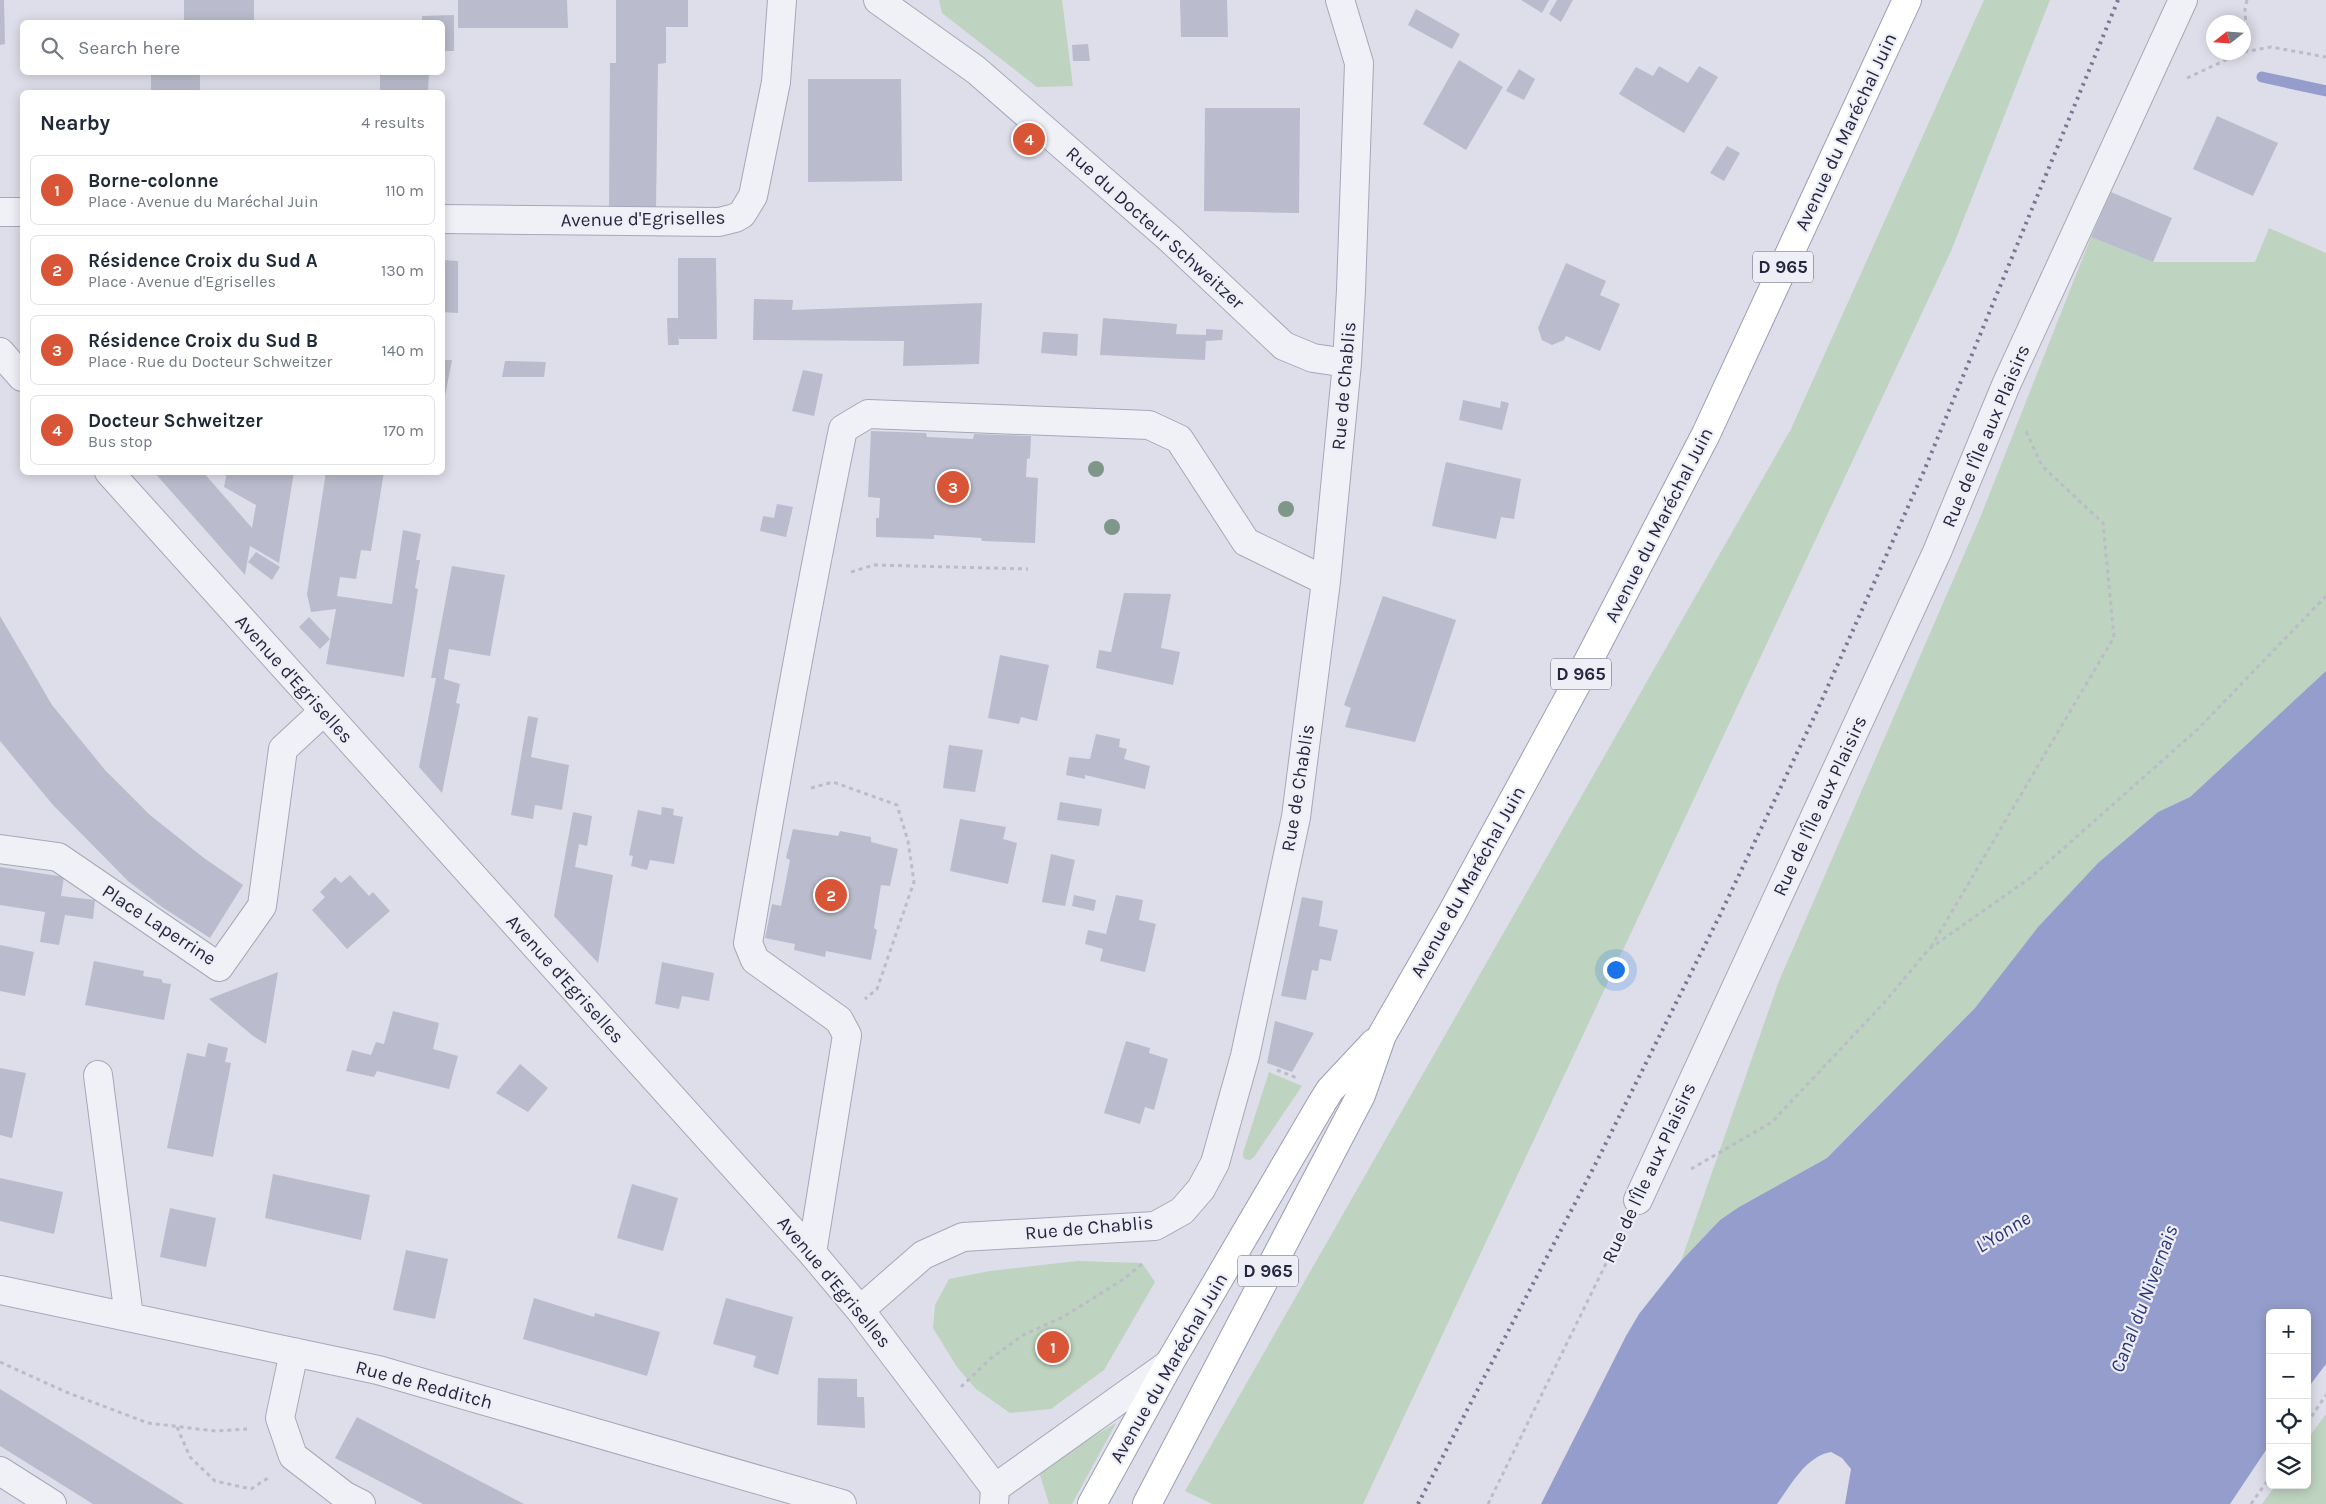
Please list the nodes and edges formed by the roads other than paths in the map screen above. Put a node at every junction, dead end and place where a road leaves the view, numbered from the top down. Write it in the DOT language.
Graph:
graph roads {
  1 [pos="782,0"];
  2 [pos="878,0"];
  3 [pos="1340,0"];
  4 [pos="1907,0"];
  5 [pos="2183,0"];
  6 [pos="0,212"];
  7 [pos="20,212"];
  8 [pos="445,219"];
  9 [pos="0,352"];
  10 [pos="1347,363"];
  11 [pos="20,375"];
  12 [pos="112,475"];
  13 [pos="1326,581"];
  14 [pos="324,711"];
  15 [pos="0,849"];
  16 [pos="1382,1035"];
  17 [pos="98,1075"];
  18 [pos="1638,1200"];
  19 [pos="812,1253"];
  20 [pos="0,1290"];
  21 [pos="860,1310"];
  22 [pos="129,1317"];
  23 [pos="294,1352"];
  24 [pos="1169,1364"];
  25 [pos="0,1471"];
  26 [pos="994,1496"];
  27 [pos="52,1504"];
  28 [pos="361,1504"];
  29 [pos="842,1504"];
  30 [pos="1092,1504"];
  31 [pos="1147,1504"];
  1 -- 8 [label="street, Avenue d'Egriselles"];
  2 -- 10 [label="street, Rue du Docteur Schweitzer"];
  3 -- 10 [label="street, Rue de Chablis"];
  4 -- 16 [label="main road, Avenue du Maréchal Juin / D 965"];
  5 -- 18 [label="street, Rue de l'Île aux Plaisirs"];
  6 -- 7 [label="street"];
  9 -- 11 [label="street"];
  10 -- 13 [label="street, Rue de Chablis"];
  12 -- 14 [label="street, Avenue d'Egriselles"];
  13 -- 19 [label="street"];
  13 -- 21 [label="street, Rue de Chablis"];
  14 -- 15 [label="street, Place Laperrine"];
  14 -- 19 [label="street, Avenue d'Egriselles"];
  16 -- 24 [label="main road, Avenue du Maréchal Juin / D 965"];
  16 -- 31 [label="main road, Avenue du Maréchal Juin / D 965"];
  17 -- 22 [label="street"];
  19 -- 21 [label="street, Avenue d'Egriselles"];
  20 -- 22 [label="street, Rue de Redditch"];
  21 -- 26 [label="street, Avenue d'Egriselles"];
  22 -- 23 [label="street, Rue de Redditch"];
  23 -- 28 [label="street"];
  23 -- 29 [label="street, Rue de Redditch"];
  24 -- 26 [label="street"];
  24 -- 30 [label="main road, Avenue du Maréchal Juin / D 965"];
  25 -- 27 [label="street"];
}
